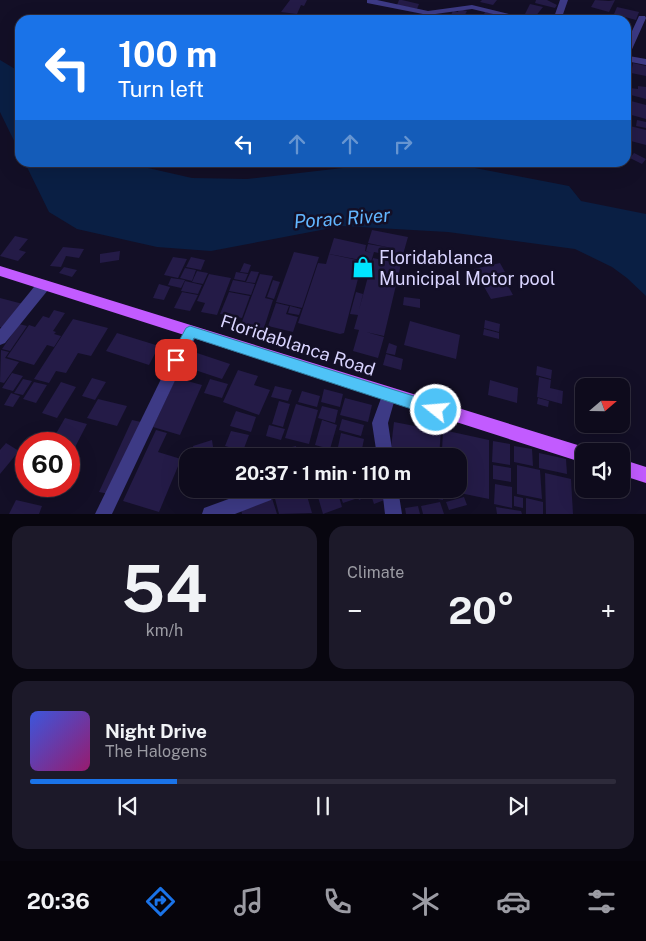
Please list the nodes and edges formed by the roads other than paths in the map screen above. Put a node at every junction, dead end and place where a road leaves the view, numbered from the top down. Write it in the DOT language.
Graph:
graph roads {
  1 [pos="564,0"];
  2 [pos="370,1"];
  3 [pos="507,15"];
  4 [pos="559,15"];
  5 [pos="642,18"];
  6 [pos="631,43"];
  7 [pos="631,59"];
  8 [pos="646,62"];
  9 [pos="0,272"];
  10 [pos="43,286"];
  11 [pos="190,332"];
  12 [pos="0,339"];
  13 [pos="389,395"];
  14 [pos="384,448"];
  15 [pos="575,452"];
  16 [pos="630,470"];
  17 [pos="646,474"];
  18 [pos="253,498"];
  19 [pos="391,498"];
  20 [pos="103,514"];
  21 [pos="210,514"];
  22 [pos="394,514"];
  1 -- 4 [label="street"];
  2 -- 3 [label="street"];
  5 -- 6 [label="street"];
  7 -- 8 [label="street"];
  9 -- 10 [label="main road, Floridablanca Road"];
  10 -- 11 [label="main road, Floridablanca Road"];
  10 -- 12 [label="street"];
  11 -- 13 [label="main road, Floridablanca Road"];
  11 -- 20 [label="street"];
  13 -- 14 [label="street"];
  13 -- 15 [label="main road, Floridablanca Road"];
  16 -- 17 [label="main road"];
  18 -- 21 [label="street"];
  19 -- 22 [label="street"];
}
